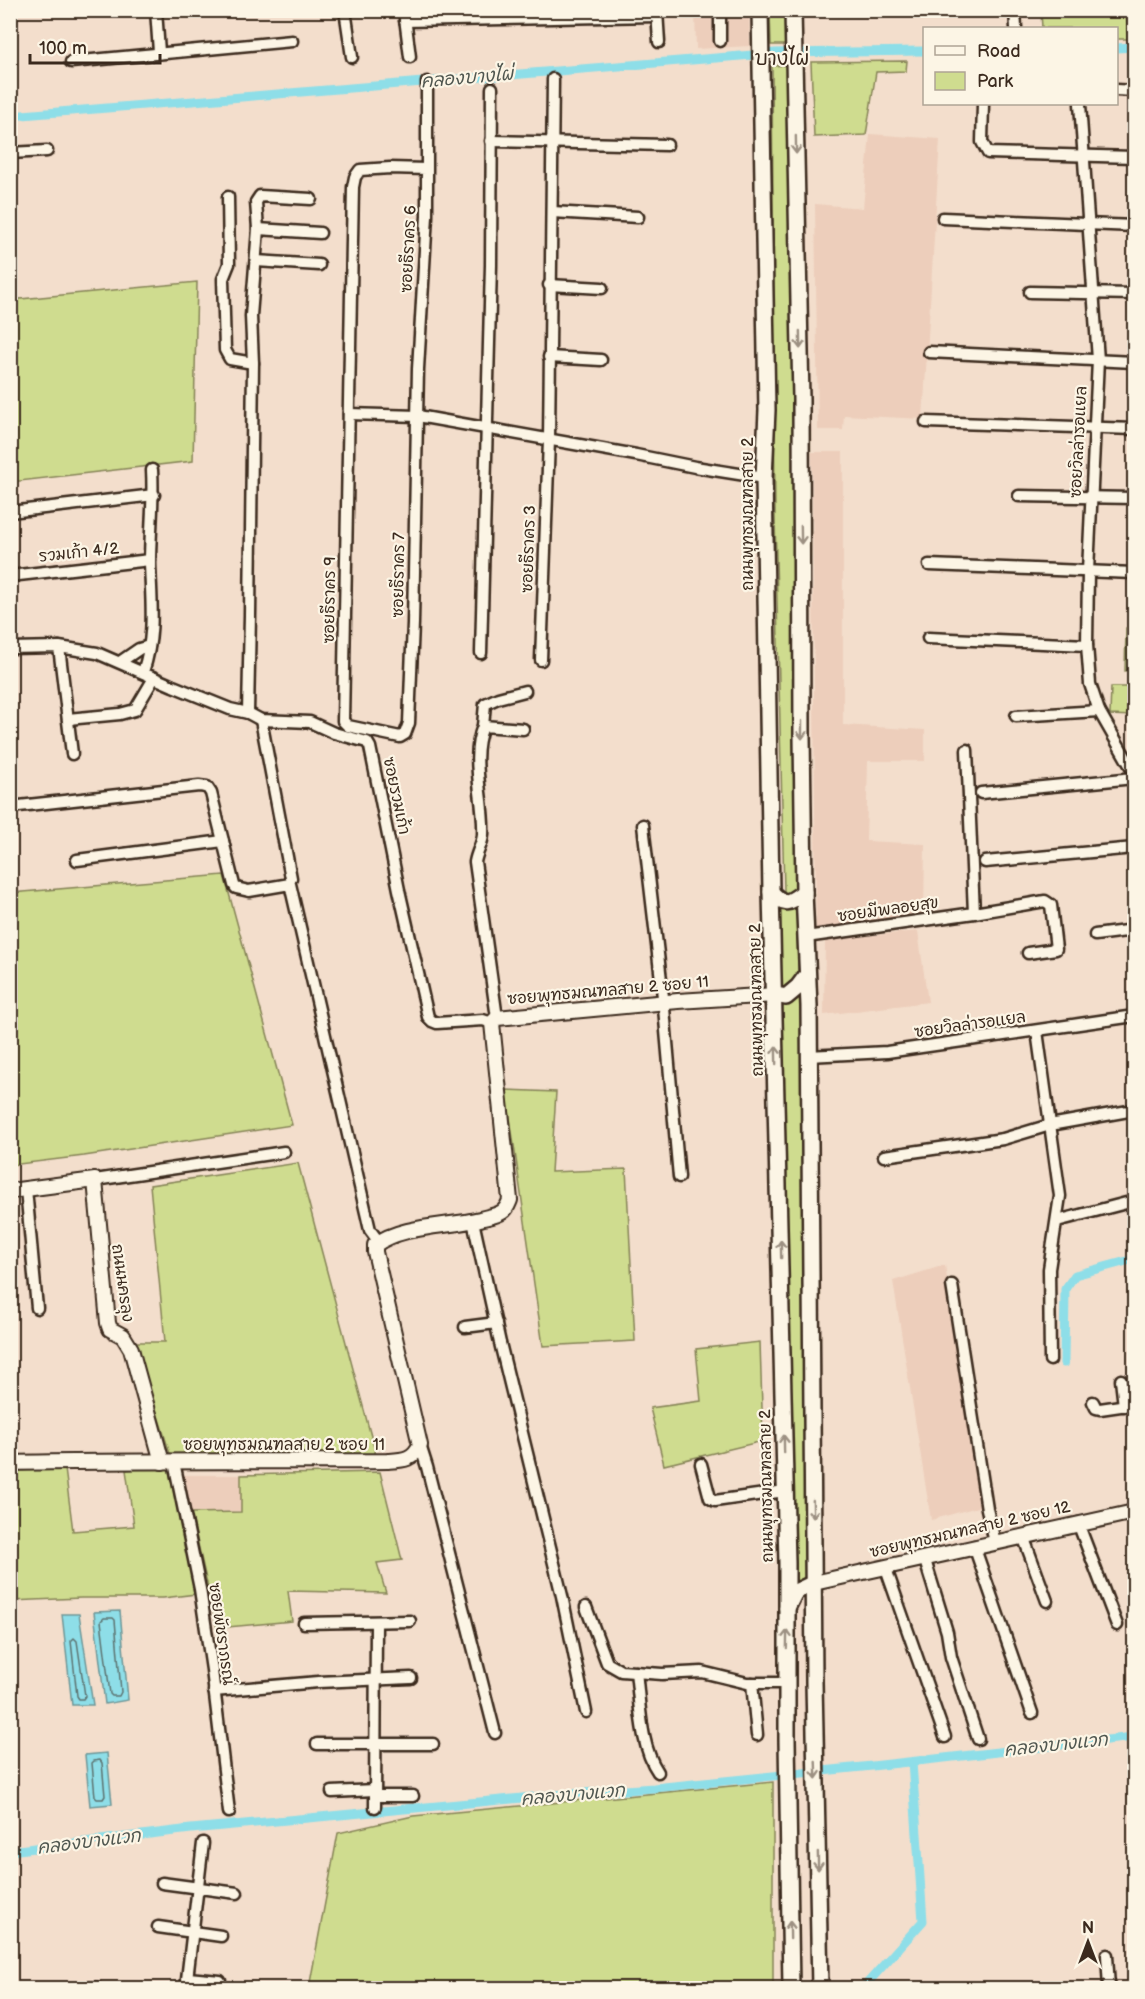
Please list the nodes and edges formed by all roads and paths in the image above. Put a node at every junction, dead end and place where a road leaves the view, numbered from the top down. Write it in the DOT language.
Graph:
graph roads {
  1 [pos="156,10"];
  2 [pos="345,10"];
  3 [pos="720,10"];
  4 [pos="1015,10"];
  5 [pos="657,13"];
  6 [pos="760,15"];
  7 [pos="794,15"];
  8 [pos="404,16"];
  9 [pos="1016,27"];
  10 [pos="292,40"];
  11 [pos="720,41"];
  12 [pos="659,42"];
  13 [pos="159,52"];
  14 [pos="352,57"];
  15 [pos="410,57"];
  16 [pos="71,62"];
  17 [pos="553,79"];
  18 [pos="428,82"];
  19 [pos="492,88"];
  20 [pos="1118,90"];
  21 [pos="1134,91"];
  22 [pos="983,105"];
  23 [pos="1080,105"];
  24 [pos="491,141"];
  25 [pos="552,143"];
  26 [pos="667,145"];
  27 [pos="47,151"];
  28 [pos="10,153"];
  29 [pos="1083,156"];
  30 [pos="1134,157"];
  31 [pos="426,169"];
  32 [pos="228,197"];
  33 [pos="311,200"];
  34 [pos="552,212"];
  35 [pos="638,217"];
  36 [pos="943,218"];
  37 [pos="1089,224"];
  38 [pos="1134,226"];
  39 [pos="258,229"];
  40 [pos="320,233"];
  41 [pos="256,261"];
  42 [pos="320,265"];
  43 [pos="549,285"];
  44 [pos="602,288"];
  45 [pos="1030,292"];
  46 [pos="1094,292"];
  47 [pos="1134,294"];
  48 [pos="929,352"];
  49 [pos="549,357"];
  50 [pos="601,360"];
  51 [pos="1098,360"];
  52 [pos="1134,362"];
  53 [pos="253,363"];
  54 [pos="349,414"];
  55 [pos="418,416"];
  56 [pos="926,422"];
  57 [pos="1094,428"];
  58 [pos="487,429"];
  59 [pos="1134,429"];
  60 [pos="549,440"];
  61 [pos="152,470"];
  62 [pos="764,478"];
  63 [pos="154,495"];
  64 [pos="1019,496"];
  65 [pos="1091,497"];
  66 [pos="1134,498"];
  67 [pos="10,512"];
  68 [pos="150,560"];
  69 [pos="929,565"];
  70 [pos="1088,571"];
  71 [pos="1134,573"];
  72 [pos="10,576"];
  73 [pos="928,638"];
  74 [pos="1087,645"];
  75 [pos="58,646"];
  76 [pos="149,646"];
  77 [pos="10,648"];
  78 [pos="481,653"];
  79 [pos="541,660"];
  80 [pos="120,662"];
  81 [pos="143,672"];
  82 [pos="154,678"];
  83 [pos="525,691"];
  84 [pos="1099,711"];
  85 [pos="248,713"];
  86 [pos="1016,716"];
  87 [pos="68,719"];
  88 [pos="261,720"];
  89 [pos="483,726"];
  90 [pos="523,729"];
  91 [pos="405,734"];
  92 [pos="967,750"];
  93 [pos="72,754"];
  94 [pos="1134,772"];
  95 [pos="1134,778"];
  96 [pos="981,793"];
  97 [pos="10,807"];
  98 [pos="643,825"];
  99 [pos="223,841"];
  100 [pos="1134,848"];
  101 [pos="77,860"];
  102 [pos="984,862"];
  103 [pos="291,878"];
  104 [pos="771,892"];
  105 [pos="804,892"];
  106 [pos="974,913"];
  107 [pos="1134,930"];
  108 [pos="1095,935"];
  109 [pos="806,937"];
  110 [pos="1028,953"];
  111 [pos="807,975"];
  112 [pos="774,995"];
  113 [pos="664,1002"];
  114 [pos="1134,1016"];
  115 [pos="495,1021"];
  116 [pos="1037,1031"];
  117 [pos="808,1056"];
  118 [pos="1134,1110"];
  119 [pos="1050,1125"];
  120 [pos="284,1152"];
  121 [pos="884,1156"];
  122 [pos="679,1177"];
  123 [pos="94,1180"];
  124 [pos="26,1189"];
  125 [pos="10,1191"];
  126 [pos="1134,1202"];
  127 [pos="473,1221"];
  128 [pos="1057,1221"];
  129 [pos="379,1242"];
  130 [pos="952,1285"];
  131 [pos="37,1308"];
  132 [pos="496,1323"];
  133 [pos="465,1327"];
  134 [pos="1050,1360"];
  135 [pos="1121,1380"];
  136 [pos="1093,1402"];
  137 [pos="1129,1405"];
  138 [pos="420,1445"];
  139 [pos="10,1462"];
  140 [pos="168,1462"];
  141 [pos="701,1464"];
  142 [pos="785,1491"];
  143 [pos="1134,1512"];
  144 [pos="1078,1523"];
  145 [pos="1023,1536"];
  146 [pos="995,1542"];
  147 [pos="974,1546"];
  148 [pos="924,1557"];
  149 [pos="885,1566"];
  150 [pos="814,1583"];
  151 [pos="1047,1601"];
  152 [pos="586,1606"];
  153 [pos="787,1608"];
  154 [pos="410,1621"];
  155 [pos="304,1623"];
  156 [pos="376,1623"];
  157 [pos="1117,1625"];
  158 [pos="636,1672"];
  159 [pos="411,1678"];
  160 [pos="375,1680"];
  161 [pos="786,1681"];
  162 [pos="814,1682"];
  163 [pos="752,1683"];
  164 [pos="214,1691"];
  165 [pos="586,1712"];
  166 [pos="1032,1713"];
  167 [pos="495,1733"];
  168 [pos="757,1735"];
  169 [pos="945,1737"];
  170 [pos="978,1739"];
  171 [pos="317,1744"];
  172 [pos="375,1744"];
  173 [pos="433,1744"];
  174 [pos="658,1772"];
  175 [pos="332,1792"];
  176 [pos="413,1796"];
  177 [pos="375,1797"];
  178 [pos="230,1812"];
  179 [pos="203,1843"];
  180 [pos="162,1883"];
  181 [pos="198,1887"];
  182 [pos="237,1893"];
  183 [pos="158,1927"];
  184 [pos="193,1932"];
  185 [pos="221,1936"];
  186 [pos="1107,1955"];
  187 [pos="220,1981"];
  188 [pos="187,1983"];
  189 [pos="97,1988"];
  190 [pos="88,1989"];
  191 [pos="791,1989"];
  192 [pos="820,1989"];
  193 [pos="1109,1989"];
  1 -- 13 [label="street"];
  2 -- 14 [label="street"];
  3 -- 11 [label="street"];
  4 -- 9 [label="street"];
  5 -- 8 [label="street"];
  5 -- 12 [label="street"];
  6 -- 62 [label="main road, ถนนพุทธมณฑลสาย 2"];
  7 -- 105 [label="main road, one-way"];
  8 -- 15 [label="street"];
  10 -- 13 [label="street"];
  13 -- 16 [label="street"];
  17 -- 25 [label="street, ซอยธีราคร 3"];
  18 -- 31 [label="street, ซอยธีราคร 6"];
  19 -- 24 [label="street"];
  20 -- 21 [label="street"];
  22 -- 29 [label="street"];
  23 -- 29 [label="street, ซอยวิลล่ารอแยล"];
  24 -- 25 [label="street"];
  24 -- 58 [label="street"];
  25 -- 26 [label="street"];
  25 -- 34 [label="street, ซอยธีราคร 3"];
  27 -- 28 [label="street"];
  29 -- 30 [label="street"];
  29 -- 37 [label="street, ซอยวิลล่ารอแยล"];
  31 -- 54 [label="street"];
  31 -- 55 [label="street, ซอยธีราคร 6"];
  32 -- 53 [label="street"];
  33 -- 39 [label="street"];
  34 -- 35 [label="street"];
  34 -- 43 [label="street, ซอยธีราคร 3"];
  36 -- 37 [label="street"];
  37 -- 38 [label="street"];
  37 -- 46 [label="street, ซอยวิลล่ารอแยล"];
  39 -- 40 [label="street"];
  39 -- 41 [label="street"];
  41 -- 42 [label="street"];
  41 -- 53 [label="street"];
  43 -- 44 [label="street"];
  43 -- 49 [label="street, ซอยธีราคร 3"];
  45 -- 46 [label="street"];
  46 -- 47 [label="street"];
  46 -- 51 [label="street, ซอยวิลล่ารอแยล"];
  48 -- 51 [label="street"];
  49 -- 50 [label="street"];
  49 -- 60 [label="street, ซอยธีราคร 3"];
  51 -- 52 [label="street"];
  51 -- 57 [label="street, ซอยวิลล่ารอแยล"];
  53 -- 85 [label="street"];
  54 -- 55 [label="street"];
  54 -- 91 [label="street, ซอยธีราคร 9"];
  55 -- 58 [label="street"];
  55 -- 91 [label="street, ซอยธีราคร 7"];
  56 -- 57 [label="street"];
  57 -- 59 [label="street"];
  57 -- 65 [label="street, ซอยวิลล่ารอแยล"];
  58 -- 60 [label="street"];
  58 -- 78 [label="street"];
  60 -- 62 [label="street"];
  60 -- 79 [label="street, ซอยธีราคร 3"];
  61 -- 63 [label="street"];
  62 -- 104 [label="main road, ถนนพุทธมณฑลสาย 2"];
  63 -- 67 [label="street"];
  63 -- 68 [label="street"];
  64 -- 65 [label="street"];
  65 -- 66 [label="street"];
  65 -- 70 [label="street, ซอยวิลล่ารอแยล"];
  68 -- 72 [label="street, รวมเก้า 4/2"];
  68 -- 76 [label="street"];
  69 -- 70 [label="street"];
  70 -- 71 [label="street"];
  70 -- 74 [label="street, ซอยวิลล่ารอแยล"];
  73 -- 74 [label="street"];
  74 -- 84 [label="street, ซอยวิลล่ารอแยล"];
  75 -- 77 [label="street, ซอยรวมเก้า"];
  75 -- 80 [label="street, ซอยรวมเก้า"];
  75 -- 87 [label="street"];
  76 -- 80 [label="street"];
  76 -- 81 [label="street"];
  80 -- 81 [label="street, ซอยรวมเก้า"];
  81 -- 82 [label="street, ซอยรวมเก้า"];
  82 -- 85 [label="street, ซอยรวมเก้า"];
  82 -- 87 [label="street"];
  83 -- 89 [label="street"];
  84 -- 86 [label="street"];
  84 -- 94 [label="street, ซอยวิลล่ารอแยล"];
  85 -- 88 [label="street, ซอยรวมเก้า"];
  87 -- 93 [label="street"];
  88 -- 103 [label="street"];
  88 -- 115 [label="street, ซอยรวมเก้า"];
  89 -- 90 [label="street"];
  89 -- 115 [label="street"];
  92 -- 106 [label="street"];
  95 -- 96 [label="street"];
  97 -- 99 [label="street"];
  98 -- 113 [label="street"];
  99 -- 101 [label="street"];
  99 -- 129 [label="street"];
  100 -- 102 [label="street"];
  104 -- 105 [label="main road"];
  104 -- 112 [label="main road, ถนนพุทธมณฑลสาย 2"];
  105 -- 109 [label="main road"];
  106 -- 109 [label="street, ซอยมีพลอยสุข"];
  106 -- 110 [label="street, ซอยมีพลอยสุข"];
  107 -- 108 [label="street"];
  109 -- 111 [label="main road"];
  111 -- 112 [label="main road"];
  111 -- 117 [label="main road"];
  112 -- 113 [label="street, ซอยพุทธมณฑลสาย 2 ซอย 11"];
  142 -- 112 [label="main road, ถนนพุทธมณฑลสาย 2, one-way"];
  113 -- 115 [label="street, ซอยพุทธมณฑลสาย 2 ซอย 11"];
  113 -- 122 [label="street"];
  114 -- 116 [label="street, ซอยวิลล่ารอแยล"];
  115 -- 127 [label="street, ซอยพุทธมณฑลสาย 2 ซอย 11"];
  116 -- 117 [label="street, ซอยวิลล่ารอแยล"];
  116 -- 119 [label="street"];
  117 -- 150 [label="main road, one-way"];
  118 -- 119 [label="street"];
  119 -- 121 [label="street"];
  119 -- 128 [label="street"];
  120 -- 123 [label="street"];
  123 -- 124 [label="street"];
  123 -- 140 [label="street, ถนนนครลุง"];
  124 -- 125 [label="street"];
  124 -- 131 [label="street"];
  126 -- 128 [label="street"];
  127 -- 129 [label="street, ซอยพุทธมณฑลสาย 2 ซอย 11"];
  127 -- 132 [label="street"];
  128 -- 134 [label="street"];
  129 -- 138 [label="street"];
  130 -- 146 [label="street"];
  132 -- 133 [label="street"];
  132 -- 165 [label="street"];
  135 -- 137 [label="street"];
  136 -- 137 [label="street"];
  138 -- 140 [label="street, ซอยพุทธมณฑลสาย 2 ซอย 11"];
  138 -- 167 [label="street"];
  139 -- 140 [label="street, ซอยพุทธมณฑลสาย 2 ซอย 11"];
  140 -- 164 [label="street, ซอยพัชราภรณ์"];
  141 -- 142 [label="street"];
  142 -- 153 [label="main road, ถนนพุทธมณฑลสาย 2"];
  143 -- 144 [label="street, ซอยพุทธมณฑลสาย 2 ซอย 12"];
  144 -- 145 [label="street, ซอยพุทธมณฑลสาย 2 ซอย 12"];
  144 -- 157 [label="street"];
  145 -- 146 [label="street, ซอยพุทธมณฑลสาย 2 ซอย 12"];
  145 -- 151 [label="street"];
  146 -- 147 [label="street, ซอยพุทธมณฑลสาย 2 ซอย 12"];
  147 -- 148 [label="street, ซอยพุทธมณฑลสาย 2 ซอย 12"];
  147 -- 166 [label="street"];
  148 -- 149 [label="street, ซอยพุทธมณฑลสาย 2 ซอย 12"];
  148 -- 170 [label="street"];
  149 -- 150 [label="street, ซอยพุทธมณฑลสาย 2 ซอย 12"];
  149 -- 169 [label="street"];
  150 -- 153 [label="main road"];
  150 -- 162 [label="main road"];
  152 -- 158 [label="street"];
  161 -- 153 [label="main road, ถนนพุทธมณฑลสาย 2, one-way"];
  154 -- 156 [label="street"];
  155 -- 156 [label="street"];
  156 -- 160 [label="street"];
  158 -- 163 [label="street"];
  158 -- 174 [label="street"];
  159 -- 160 [label="street"];
  160 -- 164 [label="street"];
  160 -- 172 [label="street"];
  161 -- 162 [label="main road"];
  161 -- 163 [label="street"];
  191 -- 161 [label="main road, ถนนพุทธมณฑลสาย 2, one-way"];
  162 -- 192 [label="main road, one-way"];
  163 -- 168 [label="street"];
  164 -- 178 [label="street, ซอยพัชราภรณ์"];
  171 -- 172 [label="street"];
  172 -- 173 [label="street"];
  172 -- 177 [label="street"];
  175 -- 177 [label="street"];
  176 -- 177 [label="street"];
  179 -- 181 [label="street"];
  180 -- 181 [label="street"];
  181 -- 182 [label="street"];
  181 -- 184 [label="street"];
  183 -- 184 [label="street"];
  184 -- 185 [label="street"];
  184 -- 188 [label="street"];
  186 -- 193 [label="street"];
  187 -- 188 [label="street"];
  189 -- 190 [label="street"];
}
